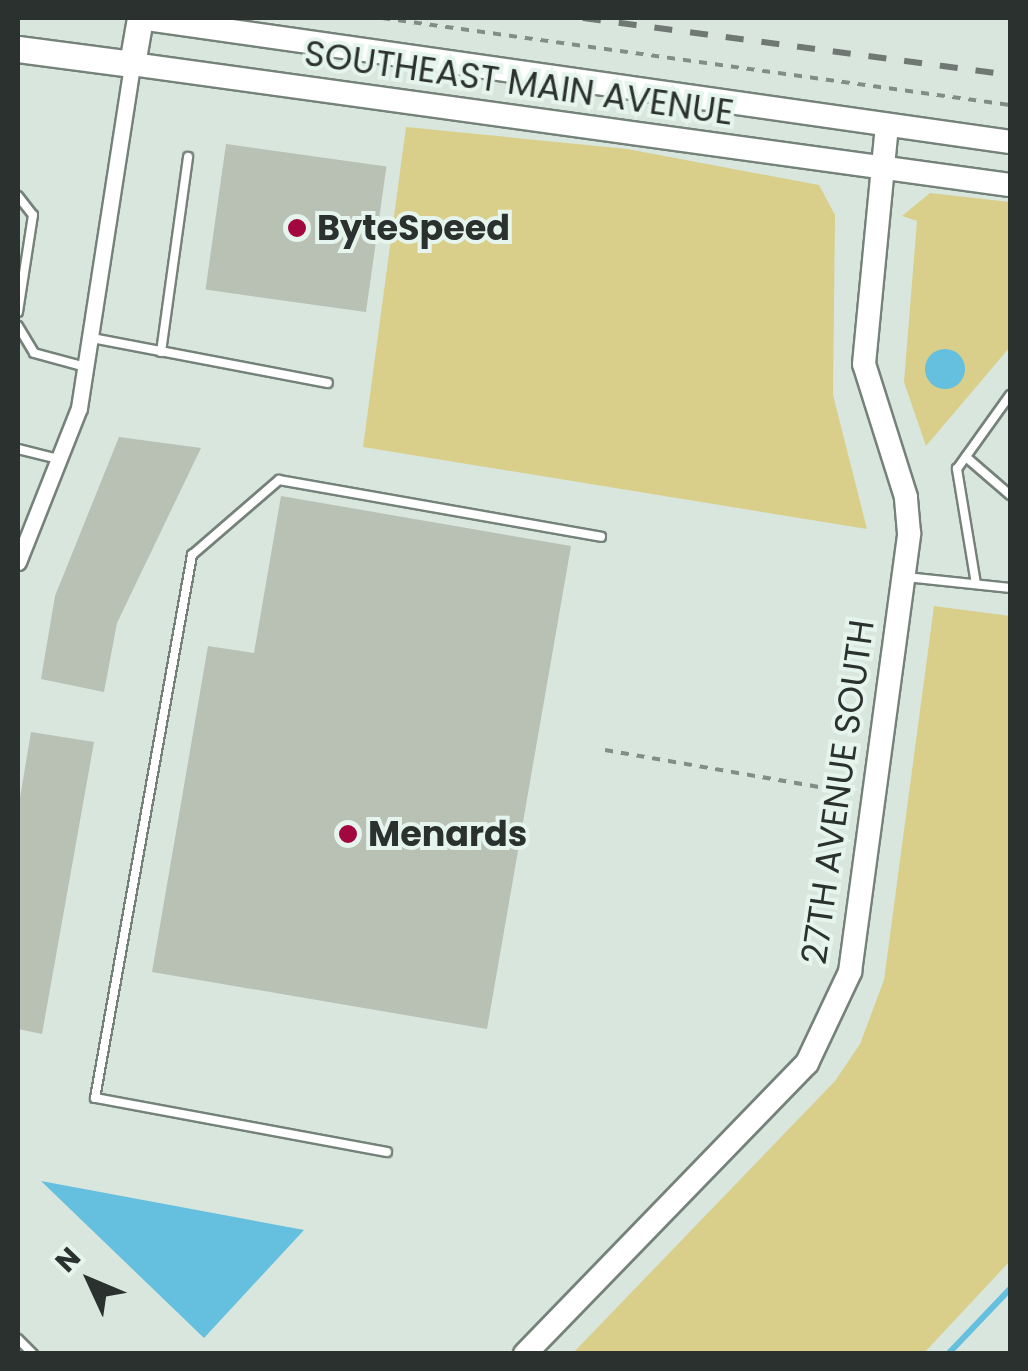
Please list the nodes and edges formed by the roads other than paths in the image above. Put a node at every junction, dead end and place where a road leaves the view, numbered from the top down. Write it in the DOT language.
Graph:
graph roads {
  1 [pos="139,18"];
  2 [pos="18,49"];
  3 [pos="132,64"];
  4 [pos="888,126"];
  5 [pos="1010,142"];
  6 [pos="188,157"];
  7 [pos="882,168"];
  8 [pos="1010,185"];
  9 [pos="18,196"];
  10 [pos="18,312"];
  11 [pos="18,326"];
  12 [pos="92,338"];
  13 [pos="160,352"];
  14 [pos="86,366"];
  15 [pos="328,384"];
  16 [pos="1010,396"];
  17 [pos="18,449"];
  18 [pos="966,457"];
  19 [pos="62,460"];
  20 [pos="1010,495"];
  21 [pos="600,536"];
  22 [pos="18,562"];
  23 [pos="903,577"];
  24 [pos="976,584"];
  25 [pos="1010,588"];
  26 [pos="388,1152"];
  27 [pos="18,1339"];
  28 [pos="32,1354"];
  29 [pos="525,1354"];
  1 -- 3 [label="main road"];
  1 -- 4 [label="main road"];
  2 -- 3 [label="main road, SOUTHEAST MAIN AVENUE"];
  3 -- 7 [label="main road, SOUTHEAST MAIN AVENUE"];
  3 -- 12 [label="street"];
  4 -- 5 [label="main road"];
  4 -- 7 [label="main road, 27TH AVENUE SOUTH"];
  6 -- 13 [label="lane"];
  7 -- 8 [label="main road, SOUTHEAST MAIN AVENUE"];
  7 -- 23 [label="main road, 27TH AVENUE SOUTH"];
  9 -- 10 [label="lane"];
  11 -- 14 [label="lane"];
  12 -- 13 [label="lane"];
  12 -- 14 [label="street"];
  13 -- 15 [label="lane"];
  14 -- 19 [label="street"];
  16 -- 18 [label="lane"];
  17 -- 19 [label="lane"];
  18 -- 20 [label="lane"];
  18 -- 24 [label="lane"];
  19 -- 22 [label="street"];
  21 -- 26 [label="lane"];
  23 -- 24 [label="lane"];
  23 -- 29 [label="main road, 27TH AVENUE SOUTH"];
  24 -- 25 [label="lane"];
  27 -- 28 [label="lane"];
}
